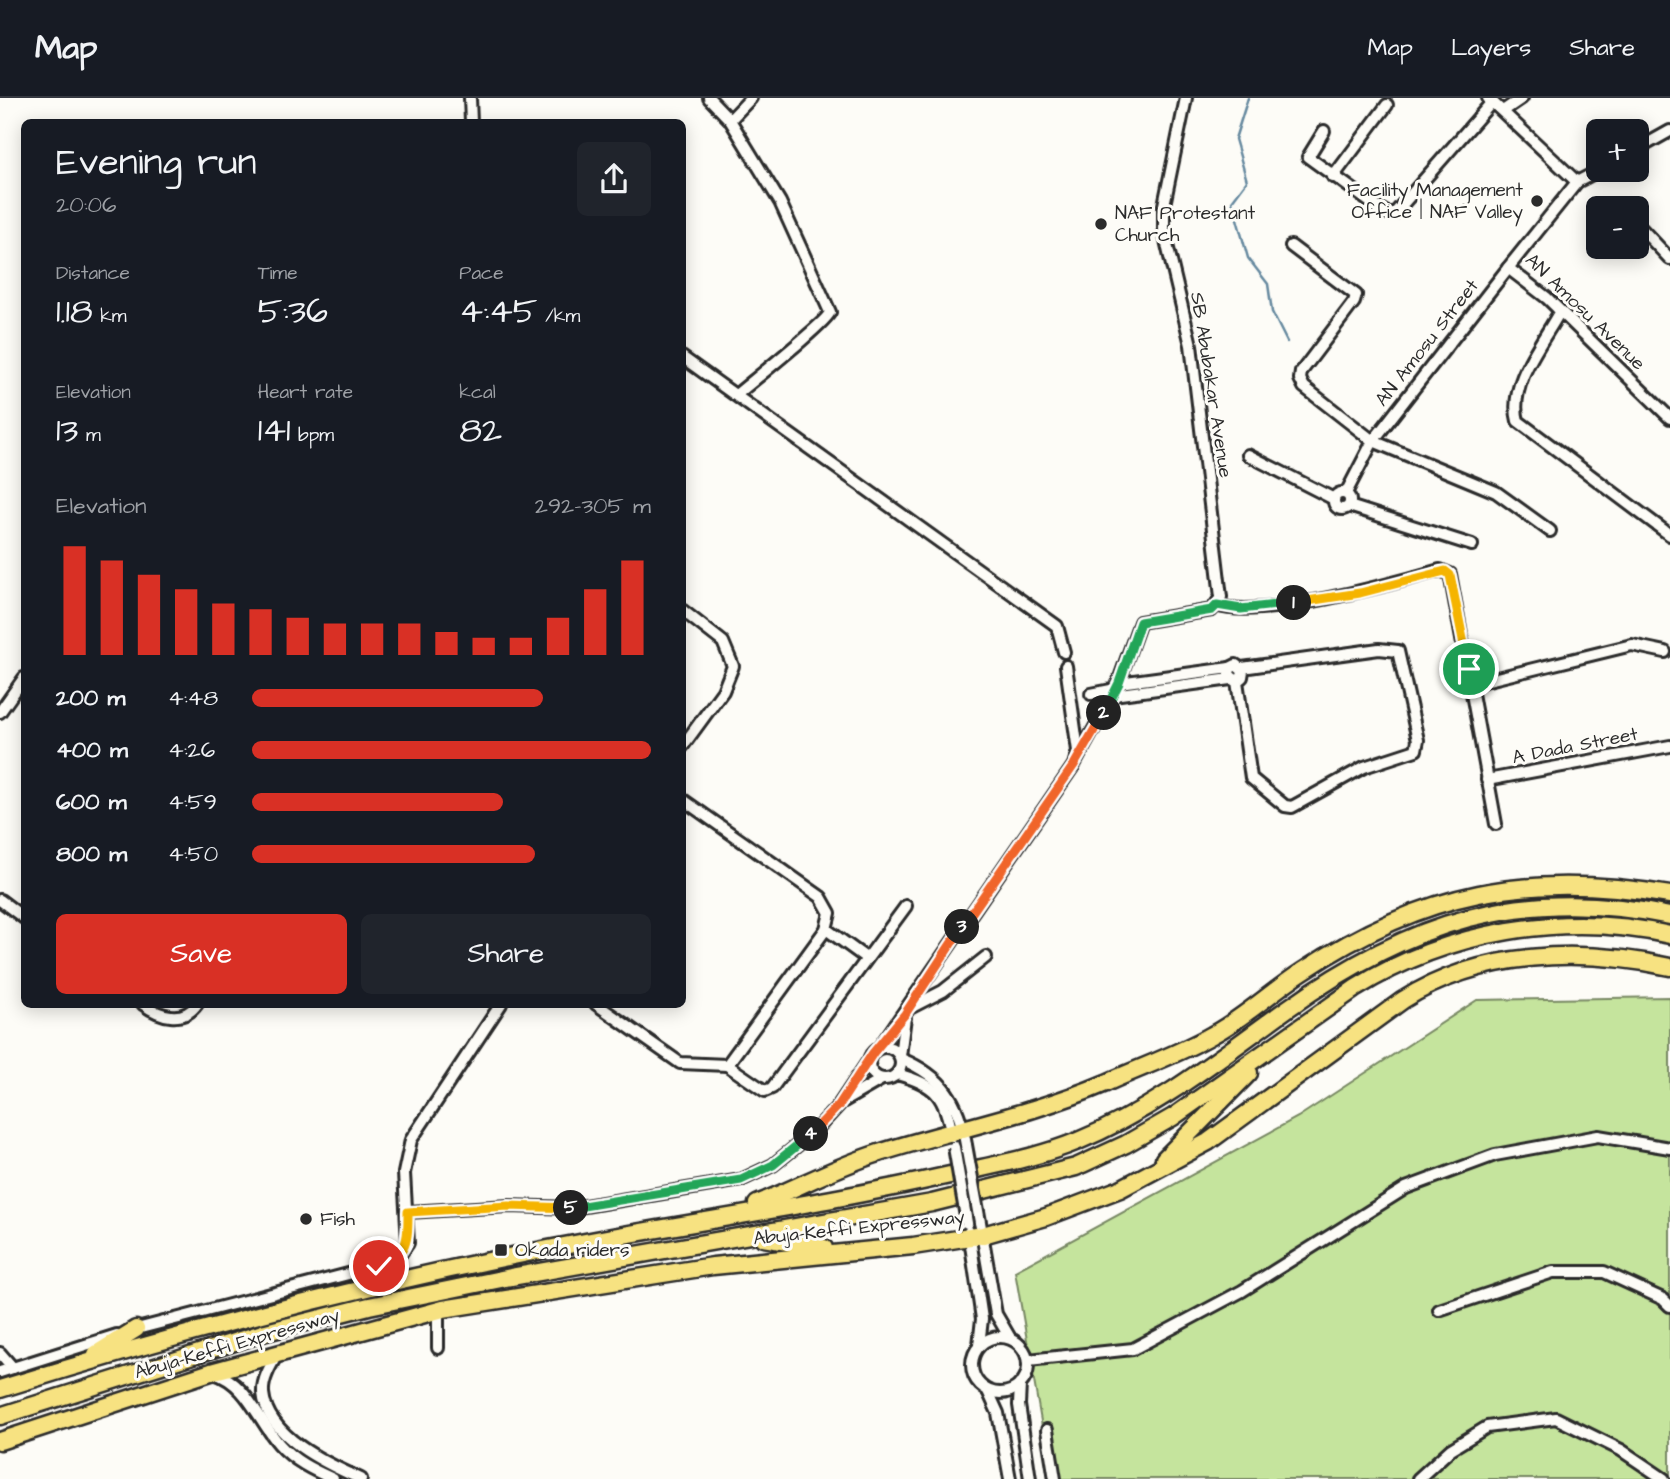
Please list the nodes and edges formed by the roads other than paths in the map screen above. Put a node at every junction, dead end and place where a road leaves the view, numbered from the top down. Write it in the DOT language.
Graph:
graph roads {
  1 [pos="470,98"];
  2 [pos="709,98"];
  3 [pos="751,98"];
  4 [pos="1185,98"];
  5 [pos="1522,98"];
  6 [pos="1490,100"];
  7 [pos="1387,104"];
  8 [pos="1503,111"];
  9 [pos="471,119"];
  10 [pos="730,120"];
  11 [pos="1324,131"];
  12 [pos="1670,131"];
  13 [pos="1649,143"];
  14 [pos="1334,177"];
  15 [pos="1586,177"];
  16 [pos="1577,182"];
  17 [pos="1649,237"];
  18 [pos="1291,246"];
  19 [pos="1670,259"];
  20 [pos="1508,268"];
  21 [pos="1560,311"];
  22 [pos="686,361"];
  23 [pos="736,395"];
  24 [pos="1670,418"];
  25 [pos="1373,441"];
  26 [pos="1248,455"];
  27 [pos="1346,493"];
  28 [pos="1334,499"];
  29 [pos="1349,506"];
  30 [pos="1550,531"];
  31 [pos="1670,534"];
  32 [pos="1472,545"];
  33 [pos="1219,601"];
  34 [pos="686,613"];
  35 [pos="1064,652"];
  36 [pos="1665,652"];
  37 [pos="1066,666"];
  38 [pos="1235,674"];
  39 [pos="21,682"];
  40 [pos="1472,684"];
  41 [pos="1116,689"];
  42 [pos="1091,694"];
  43 [pos="0,712"];
  44 [pos="686,742"];
  45 [pos="1670,746"];
  46 [pos="1074,765"];
  47 [pos="1487,780"];
  48 [pos="686,802"];
  49 [pos="1496,824"];
  50 [pos="1670,895"];
  51 [pos="0,900"];
  52 [pos="906,906"];
  53 [pos="21,916"];
  54 [pos="1670,916"];
  55 [pos="826,929"];
  56 [pos="1670,935"];
  57 [pos="986,957"];
  58 [pos="866,958"];
  59 [pos="1670,967"];
  60 [pos="148,1008"];
  61 [pos="195,1008"];
  62 [pos="498,1008"];
  63 [pos="602,1008"];
  64 [pos="1289,1008"];
  65 [pos="907,1012"];
  66 [pos="1213,1035"];
  67 [pos="1281,1041"];
  68 [pos="879,1048"];
  69 [pos="900,1057"];
  70 [pos="869,1060"];
  71 [pos="727,1065"];
  72 [pos="897,1074"];
  73 [pos="881,1079"];
  74 [pos="839,1105"];
  75 [pos="959,1138"];
  76 [pos="1670,1148"];
  77 [pos="1153,1171"];
  78 [pos="408,1212"];
  79 [pos="733,1214"];
  80 [pos="975,1229"];
  81 [pos="749,1236"];
  82 [pos="844,1251"];
  83 [pos="1670,1306"];
  84 [pos="1439,1310"];
  85 [pos="438,1311"];
  86 [pos="136,1329"];
  87 [pos="1010,1338"];
  88 [pos="979,1345"];
  89 [pos="438,1348"];
  90 [pos="0,1353"];
  91 [pos="278,1353"];
  92 [pos="1028,1360"];
  93 [pos="82,1363"];
  94 [pos="13,1368"];
  95 [pos="0,1372"];
  96 [pos="211,1372"];
  97 [pos="1020,1384"];
  98 [pos="0,1389"];
  99 [pos="988,1391"];
  100 [pos="0,1417"];
  101 [pos="67,1420"];
  102 [pos="1047,1430"];
  103 [pos="0,1441"];
  104 [pos="333,1479"];
  105 [pos="361,1479"];
  106 [pos="1010,1479"];
  107 [pos="1030,1479"];
  108 [pos="1055,1479"];
  109 [pos="1418,1479"];
  110 [pos="1664,1479"];
  1 -- 9 [label="street"];
  2 -- 10 [label="street"];
  3 -- 10 [label="street"];
  4 -- 33 [label="street, SB Abubakar Avenue"];
  5 -- 8 [label="street"];
  6 -- 8 [label="street"];
  6 -- 14 [label="street"];
  7 -- 14 [label="street"];
  8 -- 16 [label="street"];
  10 -- 23 [label="street"];
  11 -- 14 [label="street"];
  12 -- 13 [label="street"];
  15 -- 16 [label="street, AN Amosu Avenue"];
  16 -- 20 [label="street, AN Amosu Avenue"];
  17 -- 19 [label="street"];
  18 -- 25 [label="street"];
  20 -- 21 [label="street, AN Amosu Avenue"];
  20 -- 25 [label="street, AN Amosu Street"];
  21 -- 24 [label="street, AN Amosu Avenue"];
  21 -- 31 [label="street"];
  22 -- 23 [label="street"];
  23 -- 35 [label="street"];
  25 -- 27 [label="street, AN Amosu Street"];
  25 -- 30 [label="street"];
  26 -- 28 [label="street"];
  27 -- 28 [label="street"];
  27 -- 29 [label="street"];
  28 -- 29 [label="street"];
  29 -- 32 [label="street"];
  33 -- 40 [label="street"];
  33 -- 41 [label="street"];
  34 -- 44 [label="street"];
  36 -- 40 [label="street"];
  37 -- 46 [label="street"];
  38 -- 38 [label="street"];
  38 -- 41 [label="street"];
  39 -- 43 [label="street"];
  40 -- 47 [label="street"];
  41 -- 42 [label="street"];
  41 -- 46 [label="street"];
  45 -- 47 [label="street, A Dada Street"];
  46 -- 65 [label="street"];
  47 -- 49 [label="street"];
  48 -- 55 [label="street"];
  50 -- 66 [label="highway"];
  51 -- 53 [label="street"];
  52 -- 58 [label="street"];
  54 -- 64 [label="highway, Abuja-Keffi Expressway"];
  55 -- 58 [label="street"];
  55 -- 71 [label="street"];
  56 -- 67 [label="highway, Abuja-Keffi Expressway"];
  57 -- 65 [label="street"];
  58 -- 71 [label="street"];
  59 -- 77 [label="highway, Abuja-Keffi Expressway"];
  60 -- 61 [label="street"];
  62 -- 78 [label="street"];
  63 -- 71 [label="street"];
  64 -- 66 [label="highway"];
  64 -- 79 [label="highway, Abuja-Keffi Expressway"];
  65 -- 68 [label="street"];
  65 -- 69 [label="street"];
  66 -- 75 [label="highway"];
  67 -- 77 [label="highway"];
  67 -- 81 [label="highway, Abuja-Keffi Expressway"];
  68 -- 69 [label="street"];
  68 -- 70 [label="street"];
  69 -- 72 [label="street"];
  69 -- 75 [label="street"];
  70 -- 73 [label="street"];
  70 -- 74 [label="street"];
  72 -- 73 [label="street"];
  72 -- 75 [label="street"];
  73 -- 74 [label="street"];
  74 -- 78 [label="street"];
  75 -- 79 [label="highway"];
  75 -- 80 [label="street, bridge"];
  76 -- 92 [label="street"];
  77 -- 80 [label="highway, Abuja-Keffi Expressway"];
  78 -- 86 [label="street"];
  79 -- 93 [label="highway, Abuja-Keffi Expressway"];
  80 -- 82 [label="highway, Abuja-Keffi Expressway"];
  80 -- 87 [label="street"];
  80 -- 88 [label="street"];
  81 -- 82 [label="highway"];
  81 -- 100 [label="highway, Abuja-Keffi Expressway"];
  82 -- 85 [label="highway, Abuja-Keffi Expressway"];
  83 -- 84 [label="street"];
  85 -- 89 [label="street"];
  85 -- 91 [label="highway, Abuja-Keffi Expressway"];
  86 -- 93 [label="highway"];
  86 -- 94 [label="street"];
  87 -- 88 [label="street"];
  87 -- 92 [label="street"];
  88 -- 99 [label="street"];
  90 -- 94 [label="street"];
  91 -- 96 [label="highway, Abuja-Keffi Expressway"];
  91 -- 105 [label="street"];
  92 -- 97 [label="street"];
  93 -- 98 [label="highway, Abuja-Keffi Expressway"];
  94 -- 95 [label="street"];
  96 -- 101 [label="highway, Abuja-Keffi Expressway"];
  96 -- 104 [label="street"];
  97 -- 99 [label="street"];
  97 -- 107 [label="street"];
  99 -- 106 [label="street"];
  100 -- 101 [label="highway"];
  101 -- 103 [label="highway, Abuja-Keffi Expressway"];
  102 -- 108 [label="street"];
  109 -- 110 [label="street"];
}
